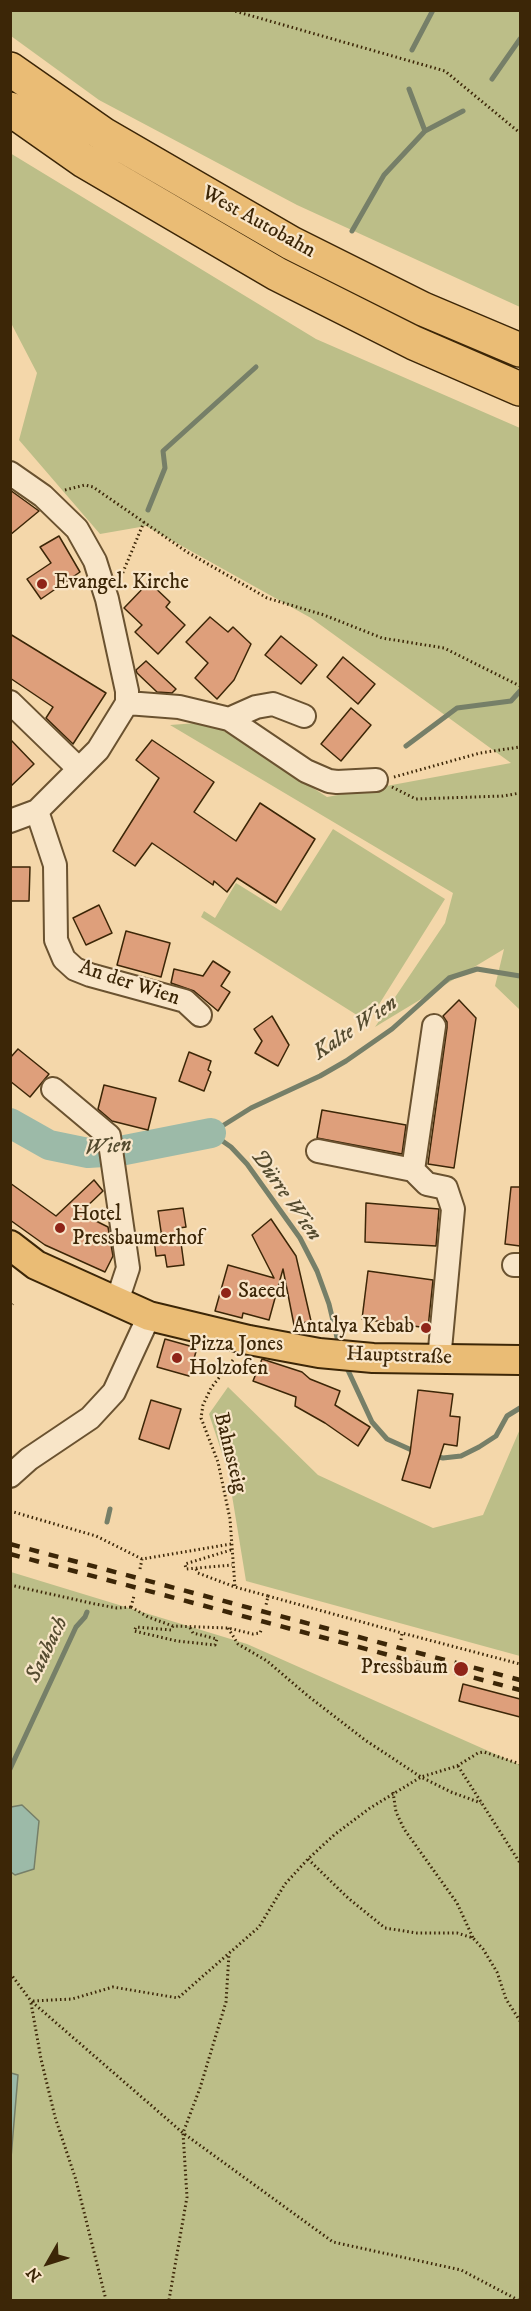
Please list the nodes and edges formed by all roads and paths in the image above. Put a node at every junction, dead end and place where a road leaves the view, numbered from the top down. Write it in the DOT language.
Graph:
graph roads {
  1 [pos="231,10"];
  2 [pos="10,69"];
  3 [pos="10,109"];
  4 [pos="520,134"];
  5 [pos="520,350"];
  6 [pos="520,390"];
  7 [pos="10,474"];
  8 [pos="43,496"];
  9 [pos="144,522"];
  10 [pos="107,599"];
  11 [pos="520,686"];
  12 [pos="10,702"];
  13 [pos="127,703"];
  14 [pos="304,716"];
  15 [pos="229,719"];
  16 [pos="520,747"];
  17 [pos="79,769"];
  18 [pos="376,780"];
  19 [pos="520,794"];
  20 [pos="37,811"];
  21 [pos="10,820"];
  22 [pos="200,1015"];
  23 [pos="434,1026"];
  24 [pos="53,1089"];
  25 [pos="318,1151"];
  26 [pos="413,1170"];
  27 [pos="10,1245"];
  28 [pos="117,1301"];
  29 [pos="149,1316"];
  30 [pos="249,1340"];
  31 [pos="439,1360"];
  32 [pos="520,1360"];
  33 [pos="10,1476"];
  34 [pos="10,1511"];
  35 [pos="231,1544"];
  36 [pos="231,1550"];
  37 [pos="142,1559"];
  38 [pos="232,1565"];
  39 [pos="140,1569"];
  40 [pos="196,1569"];
  41 [pos="10,1585"];
  42 [pos="235,1587"];
  43 [pos="134,1596"];
  44 [pos="268,1596"];
  45 [pos="266,1605"];
  46 [pos="131,1607"];
  47 [pos="173,1626"];
  48 [pos="189,1626"];
  49 [pos="228,1628"];
  50 [pos="262,1628"];
  51 [pos="402,1633"];
  52 [pos="401,1641"];
  53 [pos="520,1664"];
  54 [pos="520,1764"];
  55 [pos="457,1766"];
  56 [pos="421,1777"];
  57 [pos="393,1792"];
  58 [pos="482,1803"];
  59 [pos="308,1859"];
  60 [pos="520,1863"];
  61 [pos="473,1938"];
  62 [pos="229,1953"];
  63 [pos="10,1973"];
  64 [pos="31,2001"];
  65 [pos="520,2021"];
  66 [pos="183,2133"];
  67 [pos="106,2301"];
  68 [pos="169,2301"];
  69 [pos="518,2301"];
  1 -- 4 [label="path"];
  2 -- 5 [label="highway, West Autobahn"];
  3 -- 6 [label="highway, West Autobahn"];
  7 -- 8 [label="street"];
  8 -- 9 [label="path"];
  8 -- 10 [label="street"];
  9 -- 10 [label="path"];
  9 -- 11 [label="path"];
  10 -- 13 [label="street"];
  12 -- 17 [label="street"];
  13 -- 15 [label="street"];
  13 -- 17 [label="street"];
  14 -- 15 [label="street"];
  15 -- 18 [label="street"];
  16 -- 18 [label="path"];
  17 -- 20 [label="street"];
  18 -- 19 [label="path"];
  20 -- 21 [label="street"];
  20 -- 22 [label="street, An der Wien"];
  23 -- 26 [label="street"];
  24 -- 28 [label="street"];
  25 -- 26 [label="street"];
  26 -- 31 [label="street"];
  27 -- 28 [label="main road, Hauptstraße"];
  28 -- 29 [label="main road, Hauptstraße"];
  29 -- 30 [label="main road, Hauptstraße"];
  29 -- 33 [label="street"];
  30 -- 31 [label="main road, Hauptstraße"];
  30 -- 35 [label="path, Bahnsteig"];
  31 -- 32 [label="main road, Hauptstraße"];
  34 -- 37 [label="path"];
  35 -- 36 [label="path, Bahnsteig"];
  35 -- 37 [label="path"];
  36 -- 38 [label="path, Bahnsteig"];
  36 -- 40 [label="path"];
  37 -- 39 [label="path"];
  38 -- 40 [label="path"];
  38 -- 42 [label="path, Bahnsteig"];
  40 -- 42 [label="path"];
  41 -- 46 [label="path"];
  42 -- 44 [label="path"];
  43 -- 46 [label="path"];
  44 -- 45 [label="path"];
  44 -- 51 [label="path"];
  46 -- 47 [label="path"];
  47 -- 48 [label="path"];
  47 -- 48 [label="path"];
  48 -- 49 [label="path"];
  49 -- 50 [label="path"];
  49 -- 56 [label="path"];
  51 -- 52 [label="path"];
  51 -- 53 [label="path"];
  54 -- 55 [label="path"];
  55 -- 56 [label="path"];
  55 -- 58 [label="path"];
  56 -- 57 [label="path"];
  56 -- 58 [label="path"];
  57 -- 59 [label="path"];
  57 -- 61 [label="path"];
  58 -- 60 [label="path"];
  59 -- 61 [label="path"];
  59 -- 62 [label="path"];
  61 -- 65 [label="path"];
  62 -- 64 [label="path"];
  62 -- 66 [label="path"];
  63 -- 64 [label="path"];
  64 -- 66 [label="path"];
  64 -- 67 [label="path"];
  66 -- 68 [label="path"];
  66 -- 69 [label="path"];
}
